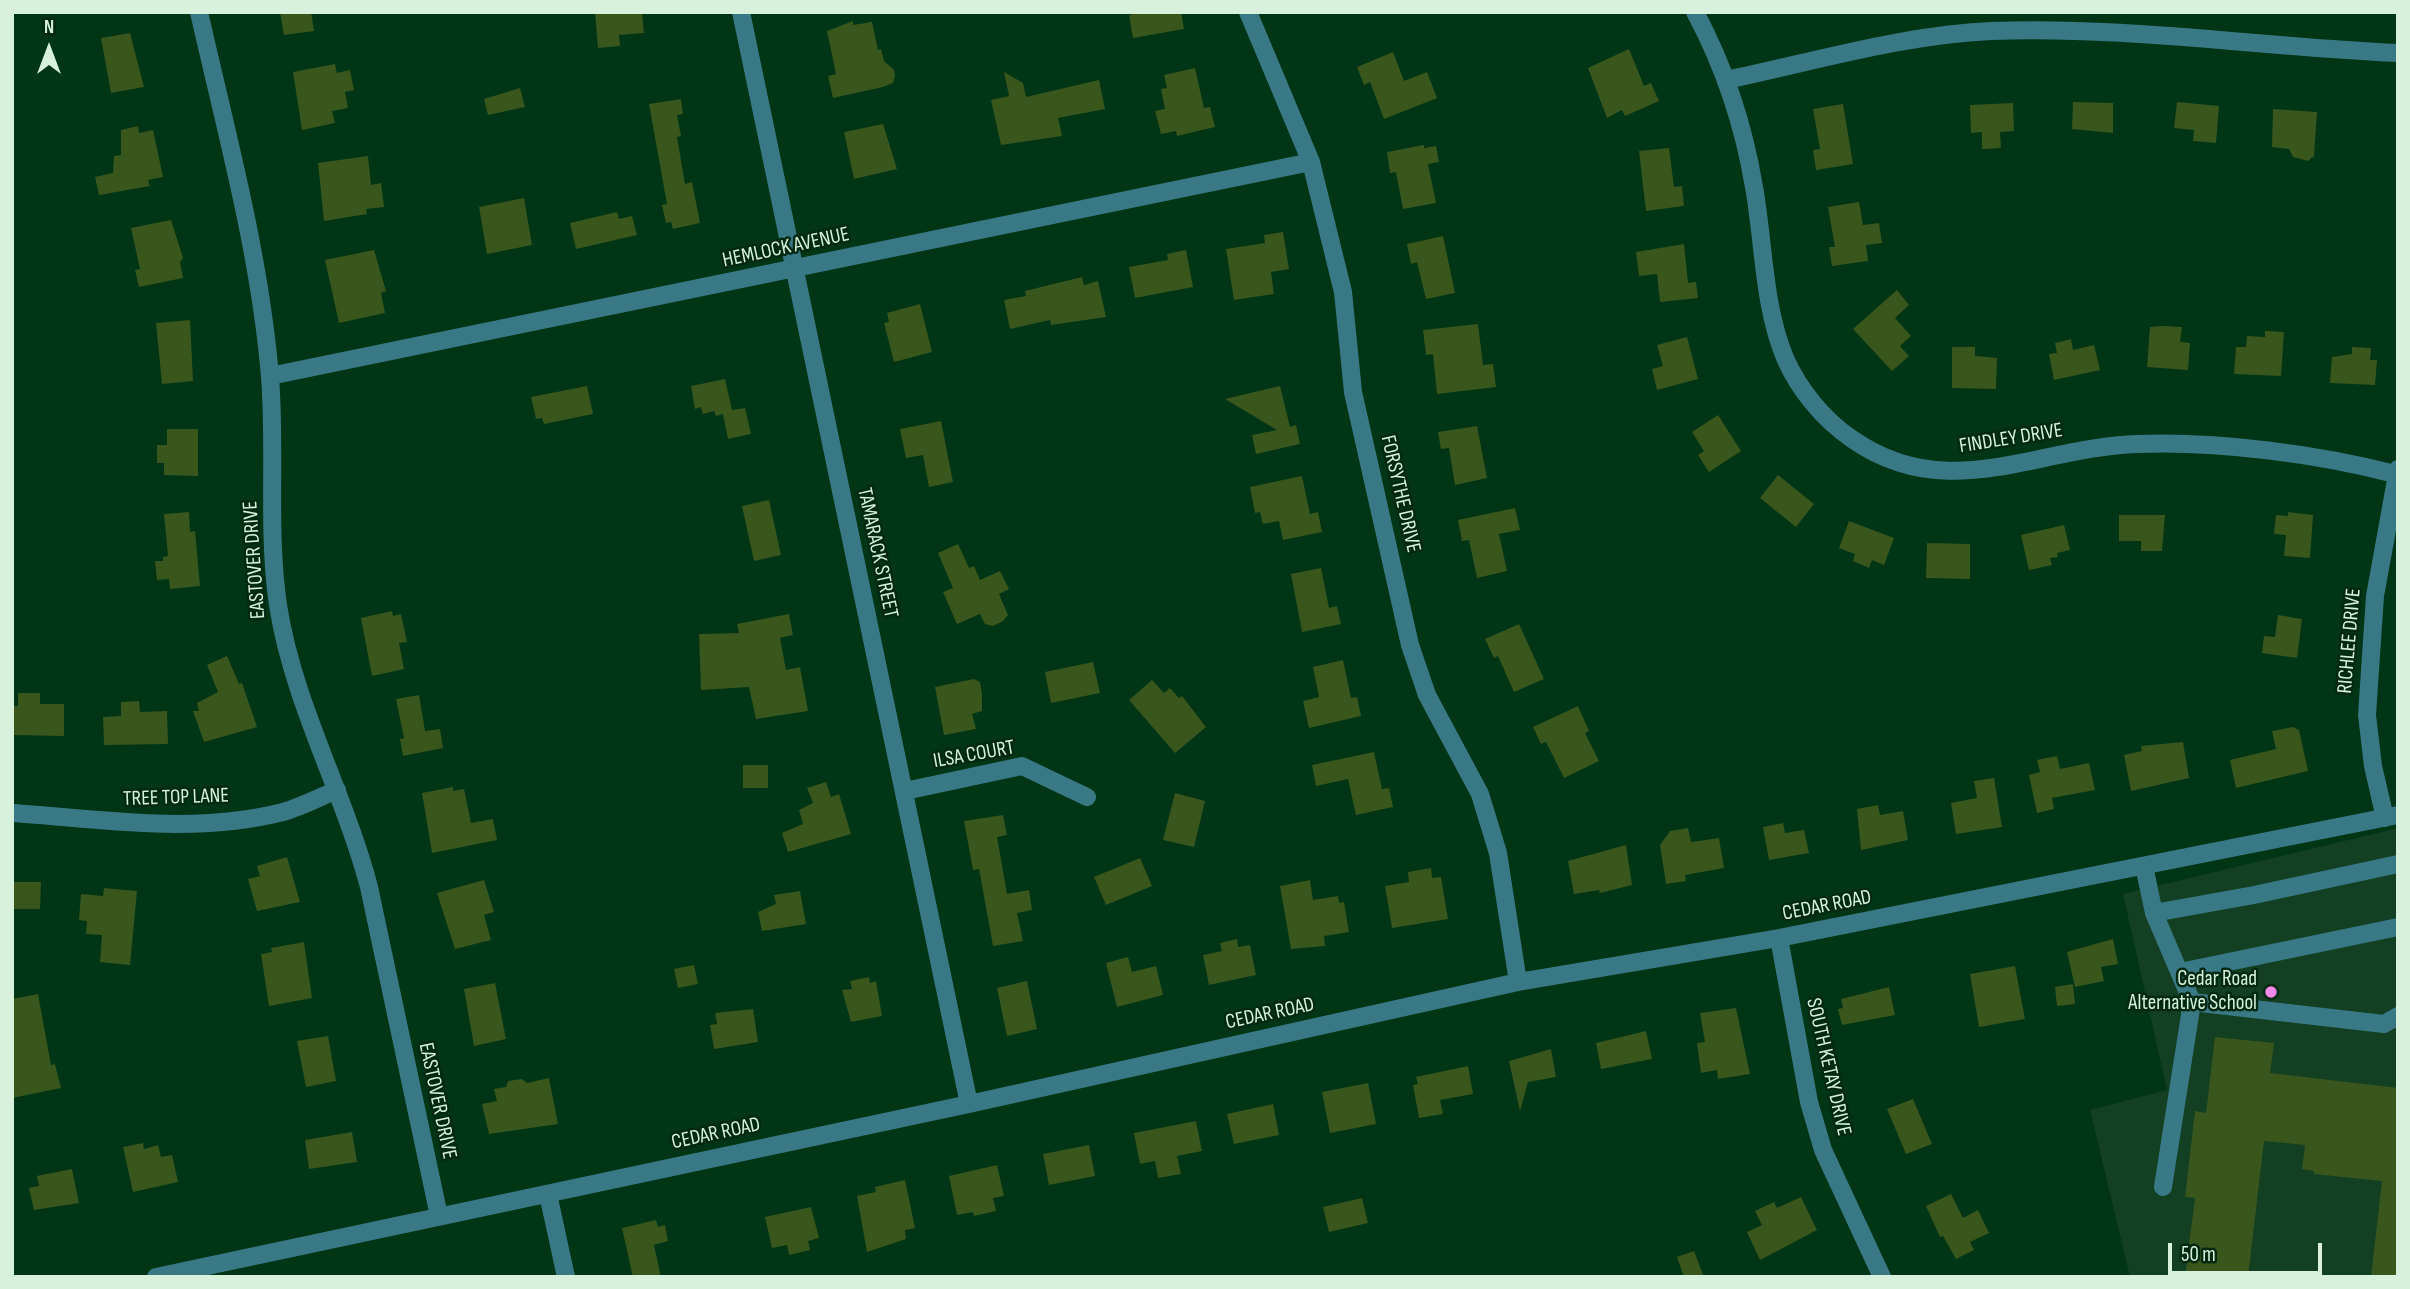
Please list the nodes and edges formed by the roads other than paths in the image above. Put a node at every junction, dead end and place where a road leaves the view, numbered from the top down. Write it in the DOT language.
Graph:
graph roads {
  1 [pos="199,12"];
  2 [pos="741,12"];
  3 [pos="1248,12"];
  4 [pos="1695,12"];
  5 [pos="2398,53"];
  6 [pos="1726,80"];
  7 [pos="1311,162"];
  8 [pos="794,269"];
  9 [pos="270,376"];
  10 [pos="2396,472"];
  11 [pos="337,790"];
  12 [pos="905,791"];
  13 [pos="1087,797"];
  14 [pos="12,813"];
  15 [pos="2391,817"];
  16 [pos="2398,864"];
  17 [pos="2144,866"];
  18 [pos="2154,913"];
  19 [pos="2398,928"];
  20 [pos="1779,938"];
  21 [pos="2180,972"];
  22 [pos="1518,982"];
  23 [pos="2192,1002"];
  24 [pos="2398,1016"];
  25 [pos="969,1104"];
  26 [pos="2163,1187"];
  27 [pos="548,1194"];
  28 [pos="439,1216"];
  29 [pos="156,1277"];
  30 [pos="566,1277"];
  31 [pos="1882,1277"];
  1 -- 9 [label="street, EASTOVER DRIVE"];
  2 -- 8 [label="street, TAMARACK STREET"];
  3 -- 7 [label="street, FORSYTHE DRIVE"];
  4 -- 6 [label="street, FINDLEY DRIVE"];
  5 -- 6 [label="street"];
  6 -- 10 [label="street, FINDLEY DRIVE"];
  7 -- 8 [label="street, HEMLOCK AVENUE"];
  7 -- 22 [label="street, FORSYTHE DRIVE"];
  8 -- 9 [label="street, HEMLOCK AVENUE"];
  8 -- 12 [label="street, TAMARACK STREET"];
  9 -- 11 [label="street, EASTOVER DRIVE"];
  10 -- 15 [label="street, RICHLEE DRIVE"];
  11 -- 14 [label="street, TREE TOP LANE"];
  11 -- 28 [label="street, EASTOVER DRIVE"];
  12 -- 13 [label="street, ILSA COURT"];
  12 -- 25 [label="street, TAMARACK STREET"];
  15 -- 17 [label="street, CEDAR ROAD"];
  16 -- 18 [label="street"];
  17 -- 18 [label="street"];
  17 -- 20 [label="street, CEDAR ROAD"];
  18 -- 21 [label="street"];
  19 -- 21 [label="street"];
  20 -- 22 [label="street, CEDAR ROAD"];
  20 -- 31 [label="street, SOUTH KETAY DRIVE"];
  21 -- 23 [label="street"];
  22 -- 25 [label="street, CEDAR ROAD"];
  23 -- 24 [label="street"];
  23 -- 26 [label="street"];
  25 -- 27 [label="street, CEDAR ROAD"];
  27 -- 28 [label="street, CEDAR ROAD"];
  27 -- 30 [label="street"];
  28 -- 29 [label="street, CEDAR ROAD"];
}
